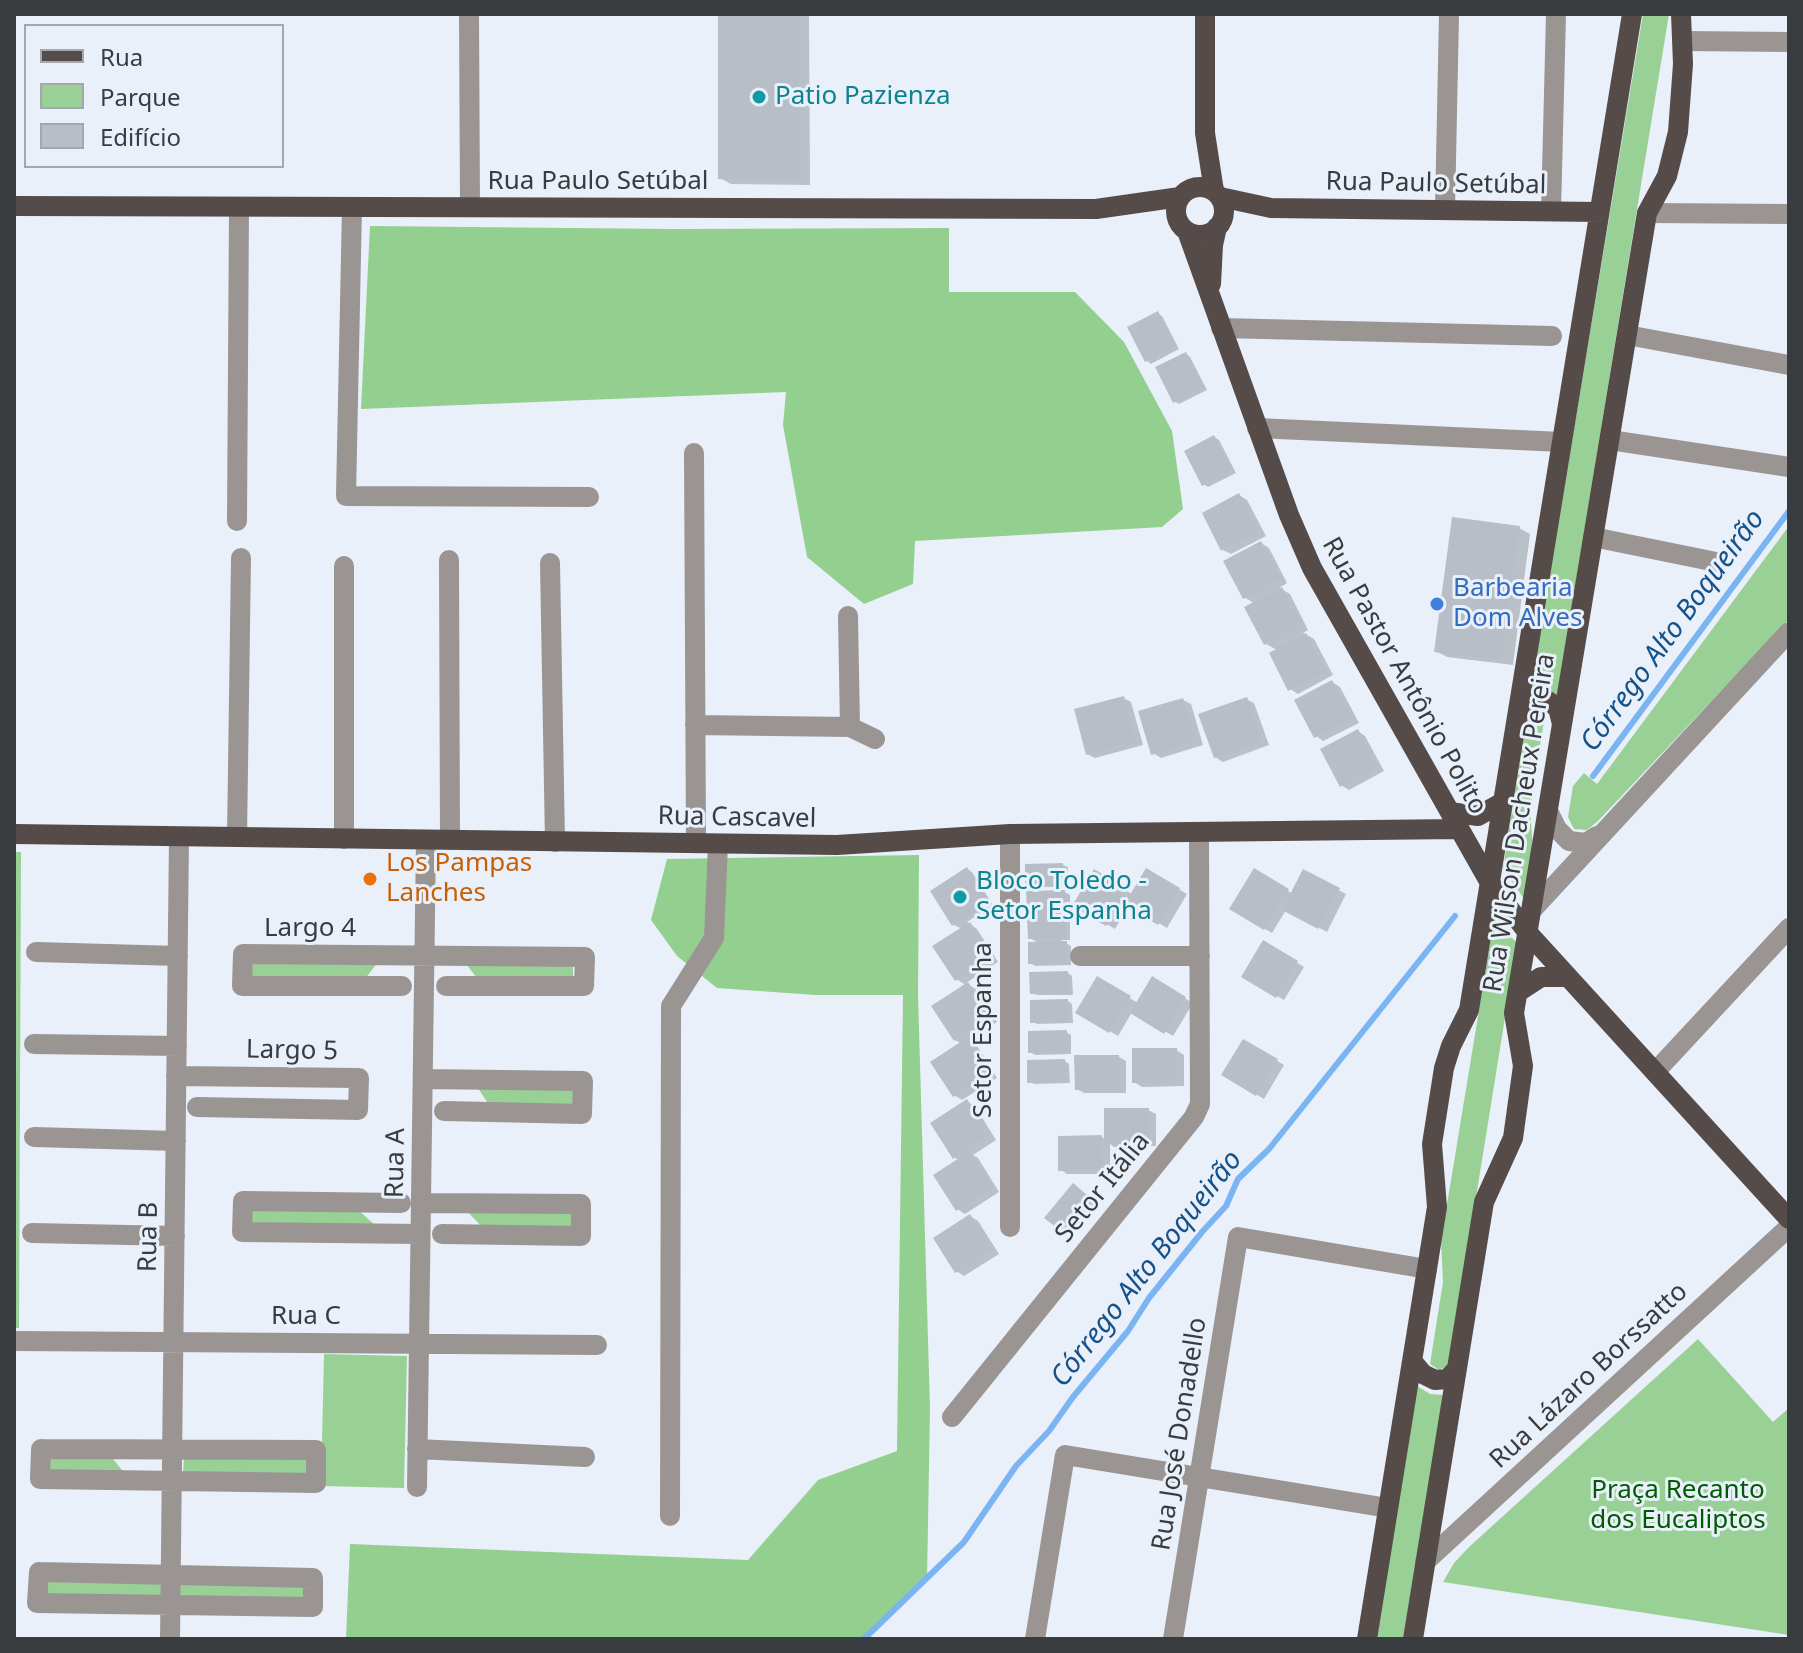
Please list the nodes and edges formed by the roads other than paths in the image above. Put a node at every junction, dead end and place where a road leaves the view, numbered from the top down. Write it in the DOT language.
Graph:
graph roads {
  1 [pos="469,14"];
  2 [pos="1205,14"];
  3 [pos="1449,14"];
  4 [pos="1556,14"];
  5 [pos="1632,14"];
  6 [pos="1681,14"];
  7 [pos="1683,41"];
  8 [pos="1789,42"];
  9 [pos="1205,133"];
  10 [pos="1184,194"];
  11 [pos="1217,194"];
  12 [pos="14,206"];
  13 [pos="239,207"];
  14 [pos="352,207"];
  15 [pos="470,207"];
  16 [pos="1271,208"];
  17 [pos="1445,210"];
  18 [pos="1551,211"];
  19 [pos="1599,212"];
  20 [pos="1647,213"];
  21 [pos="1789,214"];
  22 [pos="1220,224"];
  23 [pos="1187,231"];
  24 [pos="1211,292"];
  25 [pos="1221,328"];
  26 [pos="1627,335"];
  27 [pos="1552,336"];
  28 [pos="1789,365"];
  29 [pos="1257,428"];
  30 [pos="1610,440"];
  31 [pos="1562,442"];
  32 [pos="694,453"];
  33 [pos="1789,467"];
  34 [pos="589,497"];
  35 [pos="237,521"];
  36 [pos="1593,537"];
  37 [pos="241,558"];
  38 [pos="449,560"];
  39 [pos="1716,562"];
  40 [pos="550,563"];
  41 [pos="344,566"];
  42 [pos="848,616"];
  43 [pos="1789,632"];
  44 [pos="1517,716"];
  45 [pos="1562,724"];
  46 [pos="695,725"];
  47 [pos="850,727"];
  48 [pos="875,739"];
  49 [pos="1503,802"];
  50 [pos="1548,811"];
  51 [pos="1454,820"];
  52 [pos="1199,832"];
  53 [pos="1601,833"];
  54 [pos="14,834"];
  55 [pos="1010,834"];
  56 [pos="179,837"];
  57 [pos="237,837"];
  58 [pos="344,839"];
  59 [pos="426,840"];
  60 [pos="450,840"];
  61 [pos="555,842"];
  62 [pos="696,843"];
  63 [pos="718,844"];
  64 [pos="1490,883"];
  65 [pos="1531,911"];
  66 [pos="1789,928"];
  67 [pos="1528,933"];
  68 [pos="36,952"];
  69 [pos="394,955"];
  70 [pos="178,956"];
  71 [pos="424,956"];
  72 [pos="454,956"];
  73 [pos="1080,956"];
  74 [pos="1200,956"];
  75 [pos="1567,977"];
  76 [pos="371,986"];
  77 [pos="402,986"];
  78 [pos="446,986"];
  79 [pos="475,986"];
  80 [pos="1518,992"];
  81 [pos="34,1044"];
  82 [pos="177,1046"];
  83 [pos="1655,1072"];
  84 [pos="176,1076"];
  85 [pos="214,1076"];
  86 [pos="423,1079"];
  87 [pos="462,1079"];
  88 [pos="197,1107"];
  89 [pos="240,1107"];
  90 [pos="444,1111"];
  91 [pos="485,1112"];
  92 [pos="34,1137"];
  93 [pos="176,1141"];
  94 [pos="360,1202"];
  95 [pos="411,1203"];
  96 [pos="453,1203"];
  97 [pos="1789,1219"];
  98 [pos="1010,1227"];
  99 [pos="1789,1227"];
  100 [pos="32,1233"];
  101 [pos="393,1234"];
  102 [pos="420,1234"];
  103 [pos="442,1234"];
  104 [pos="482,1235"];
  105 [pos="175,1236"];
  106 [pos="1427,1269"];
  107 [pos="14,1341"];
  108 [pos="174,1342"];
  109 [pos="419,1344"];
  110 [pos="597,1345"];
  111 [pos="1412,1361"];
  112 [pos="1456,1370"];
  113 [pos="952,1417"];
  114 [pos="112,1449"];
  115 [pos="172,1449"];
  116 [pos="417,1449"];
  117 [pos="585,1457"];
  118 [pos="1199,1477"];
  119 [pos="138,1480"];
  120 [pos="172,1481"];
  121 [pos="417,1487"];
  122 [pos="1388,1508"];
  123 [pos="670,1516"];
  124 [pos="1425,1562"];
  125 [pos="171,1575"];
  126 [pos="171,1605"];
  127 [pos="170,1639"];
  128 [pos="1035,1639"];
  129 [pos="1173,1639"];
  130 [pos="1367,1639"];
  131 [pos="1413,1639"];
  1 -- 15 [label="street"];
  2 -- 9 [label="main road"];
  3 -- 17 [label="street"];
  4 -- 18 [label="street"];
  5 -- 19 [label="main road, Rua Wilson Dacheux Pereira"];
  6 -- 7 [label="main road, Rua Wilson Dacheux Pereira"];
  7 -- 8 [label="street"];
  7 -- 20 [label="main road, Rua Wilson Dacheux Pereira"];
  9 -- 10 [label="main road"];
  9 -- 11 [label="main road"];
  10 -- 11 [label="main road"];
  10 -- 15 [label="main road, Rua Paulo Setúbal"];
  10 -- 23 [label="main road"];
  11 -- 16 [label="main road, Rua Paulo Setúbal"];
  11 -- 22 [label="main road"];
  12 -- 13 [label="main road, Rua Paulo Setúbal"];
  13 -- 14 [label="main road, Rua Paulo Setúbal"];
  13 -- 35 [label="street"];
  14 -- 15 [label="main road, Rua Paulo Setúbal"];
  14 -- 34 [label="street"];
  16 -- 17 [label="main road, Rua Paulo Setúbal"];
  16 -- 22 [label="main road, Rua Paulo Setúbal"];
  17 -- 18 [label="main road, Rua Paulo Setúbal"];
  18 -- 19 [label="main road, Rua Paulo Setúbal"];
  19 -- 31 [label="main road, Rua Wilson Dacheux Pereira"];
  20 -- 21 [label="street"];
  20 -- 26 [label="main road, Rua Wilson Dacheux Pereira"];
  22 -- 23 [label="main road"];
  22 -- 24 [label="main road, Rua Pastor Antônio Polito"];
  23 -- 24 [label="main road, Rua Pastor Antônio Polito"];
  24 -- 25 [label="main road, Rua Pastor Antônio Polito"];
  25 -- 27 [label="street"];
  25 -- 29 [label="main road, Rua Pastor Antônio Polito"];
  26 -- 28 [label="street"];
  26 -- 30 [label="main road, Rua Wilson Dacheux Pereira"];
  29 -- 31 [label="street"];
  29 -- 51 [label="main road, Rua Pastor Antônio Polito"];
  30 -- 33 [label="street"];
  30 -- 36 [label="main road, Rua Wilson Dacheux Pereira"];
  31 -- 44 [label="main road, Rua Wilson Dacheux Pereira"];
  32 -- 46 [label="street"];
  36 -- 39 [label="street"];
  36 -- 45 [label="main road, Rua Wilson Dacheux Pereira"];
  37 -- 57 [label="street"];
  38 -- 60 [label="street"];
  40 -- 61 [label="street"];
  41 -- 58 [label="street"];
  42 -- 47 [label="street"];
  43 -- 53 [label="street"];
  44 -- 45 [label="main road"];
  44 -- 49 [label="main road, Rua Wilson Dacheux Pereira"];
  45 -- 50 [label="main road, Rua Wilson Dacheux Pereira"];
  46 -- 47 [label="street"];
  46 -- 62 [label="street"];
  47 -- 48 [label="street"];
  49 -- 51 [label="main road, Rua Cascavel"];
  49 -- 64 [label="main road, Rua Wilson Dacheux Pereira"];
  50 -- 53 [label="street"];
  50 -- 65 [label="main road, Rua Wilson Dacheux Pereira"];
  51 -- 52 [label="main road, Rua Cascavel"];
  51 -- 64 [label="main road, Rua Pastor Antônio Polito"];
  52 -- 55 [label="main road, Rua Cascavel"];
  52 -- 74 [label="street, Setor Itália"];
  53 -- 65 [label="street"];
  54 -- 56 [label="main road, Rua Cascavel"];
  55 -- 63 [label="main road, Rua Cascavel"];
  55 -- 98 [label="street, Setor Espanha"];
  56 -- 57 [label="main road, Rua Cascavel"];
  56 -- 70 [label="street, Rua B"];
  57 -- 58 [label="main road, Rua Cascavel"];
  58 -- 59 [label="main road, Rua Cascavel"];
  59 -- 60 [label="main road, Rua Cascavel"];
  59 -- 71 [label="street, Rua A"];
  60 -- 61 [label="main road, Rua Cascavel"];
  61 -- 62 [label="main road, Rua Cascavel"];
  62 -- 63 [label="main road, Rua Cascavel"];
  63 -- 123 [label="street"];
  64 -- 67 [label="main road, Rua Pastor Antônio Polito"];
  64 -- 106 [label="main road, Rua Wilson Dacheux Pereira"];
  65 -- 67 [label="main road, Rua Wilson Dacheux Pereira"];
  66 -- 83 [label="street"];
  67 -- 75 [label="main road, Rua Pastor Antônio Polito"];
  67 -- 80 [label="main road, Rua Wilson Dacheux Pereira"];
  68 -- 70 [label="street"];
  69 -- 71 [label="street, Largo 4"];
  69 -- 76 [label="street"];
  69 -- 76 [label="street, Largo 4"];
  70 -- 82 [label="street, Rua B"];
  71 -- 72 [label="street, Largo 4"];
  71 -- 86 [label="street, Rua A"];
  72 -- 79 [label="street"];
  72 -- 79 [label="street, Largo 4"];
  73 -- 74 [label="street"];
  74 -- 113 [label="street, Setor Itália"];
  75 -- 80 [label="main road"];
  75 -- 83 [label="main road, Rua Pastor Antônio Polito"];
  76 -- 77 [label="street, Largo 4"];
  78 -- 79 [label="street"];
  80 -- 112 [label="main road, Rua Wilson Dacheux Pereira"];
  81 -- 82 [label="street"];
  82 -- 84 [label="street, Rua B"];
  83 -- 97 [label="main road, Rua Pastor Antônio Polito"];
  84 -- 85 [label="street, Largo 5"];
  84 -- 93 [label="street, Rua B"];
  85 -- 89 [label="street"];
  85 -- 89 [label="street, Largo 5"];
  86 -- 87 [label="street"];
  86 -- 95 [label="street, Rua A"];
  87 -- 91 [label="street"];
  87 -- 91 [label="street"];
  88 -- 89 [label="street, Largo 5"];
  90 -- 91 [label="street"];
  92 -- 93 [label="street"];
  93 -- 105 [label="street, Rua B"];
  94 -- 95 [label="street"];
  94 -- 101 [label="street"];
  94 -- 101 [label="street"];
  95 -- 96 [label="street"];
  95 -- 102 [label="street, Rua A"];
  96 -- 104 [label="street"];
  96 -- 104 [label="street"];
  99 -- 124 [label="street, Rua Lázaro Borssatto"];
  100 -- 105 [label="street"];
  101 -- 102 [label="street"];
  102 -- 109 [label="street, Rua A"];
  103 -- 104 [label="street"];
  105 -- 108 [label="street, Rua B"];
  106 -- 111 [label="main road, Rua Wilson Dacheux Pereira"];
  106 -- 118 [label="street, Rua José Donadello"];
  107 -- 108 [label="street, Rua C"];
  108 -- 109 [label="street, Rua C"];
  108 -- 115 [label="street, Rua B"];
  109 -- 110 [label="street, Rua C"];
  109 -- 116 [label="street, Rua A"];
  111 -- 112 [label="main road"];
  111 -- 122 [label="main road, Rua Wilson Dacheux Pereira"];
  112 -- 124 [label="main road, Rua Wilson Dacheux Pereira"];
  114 -- 115 [label="street"];
  114 -- 119 [label="street"];
  114 -- 119 [label="street"];
  115 -- 120 [label="street, Rua B"];
  115 -- 120 [label="street"];
  116 -- 117 [label="street"];
  116 -- 121 [label="street, Rua A"];
  118 -- 122 [label="street"];
  118 -- 128 [label="street"];
  118 -- 129 [label="street, Rua José Donadello"];
  119 -- 120 [label="street"];
  120 -- 125 [label="street, Rua B"];
  122 -- 130 [label="main road, Rua Wilson Dacheux Pereira"];
  124 -- 131 [label="main road, Rua Wilson Dacheux Pereira"];
  125 -- 126 [label="street, Rua B"];
  125 -- 126 [label="street"];
  125 -- 126 [label="street"];
  126 -- 127 [label="street, Rua B"];
}
